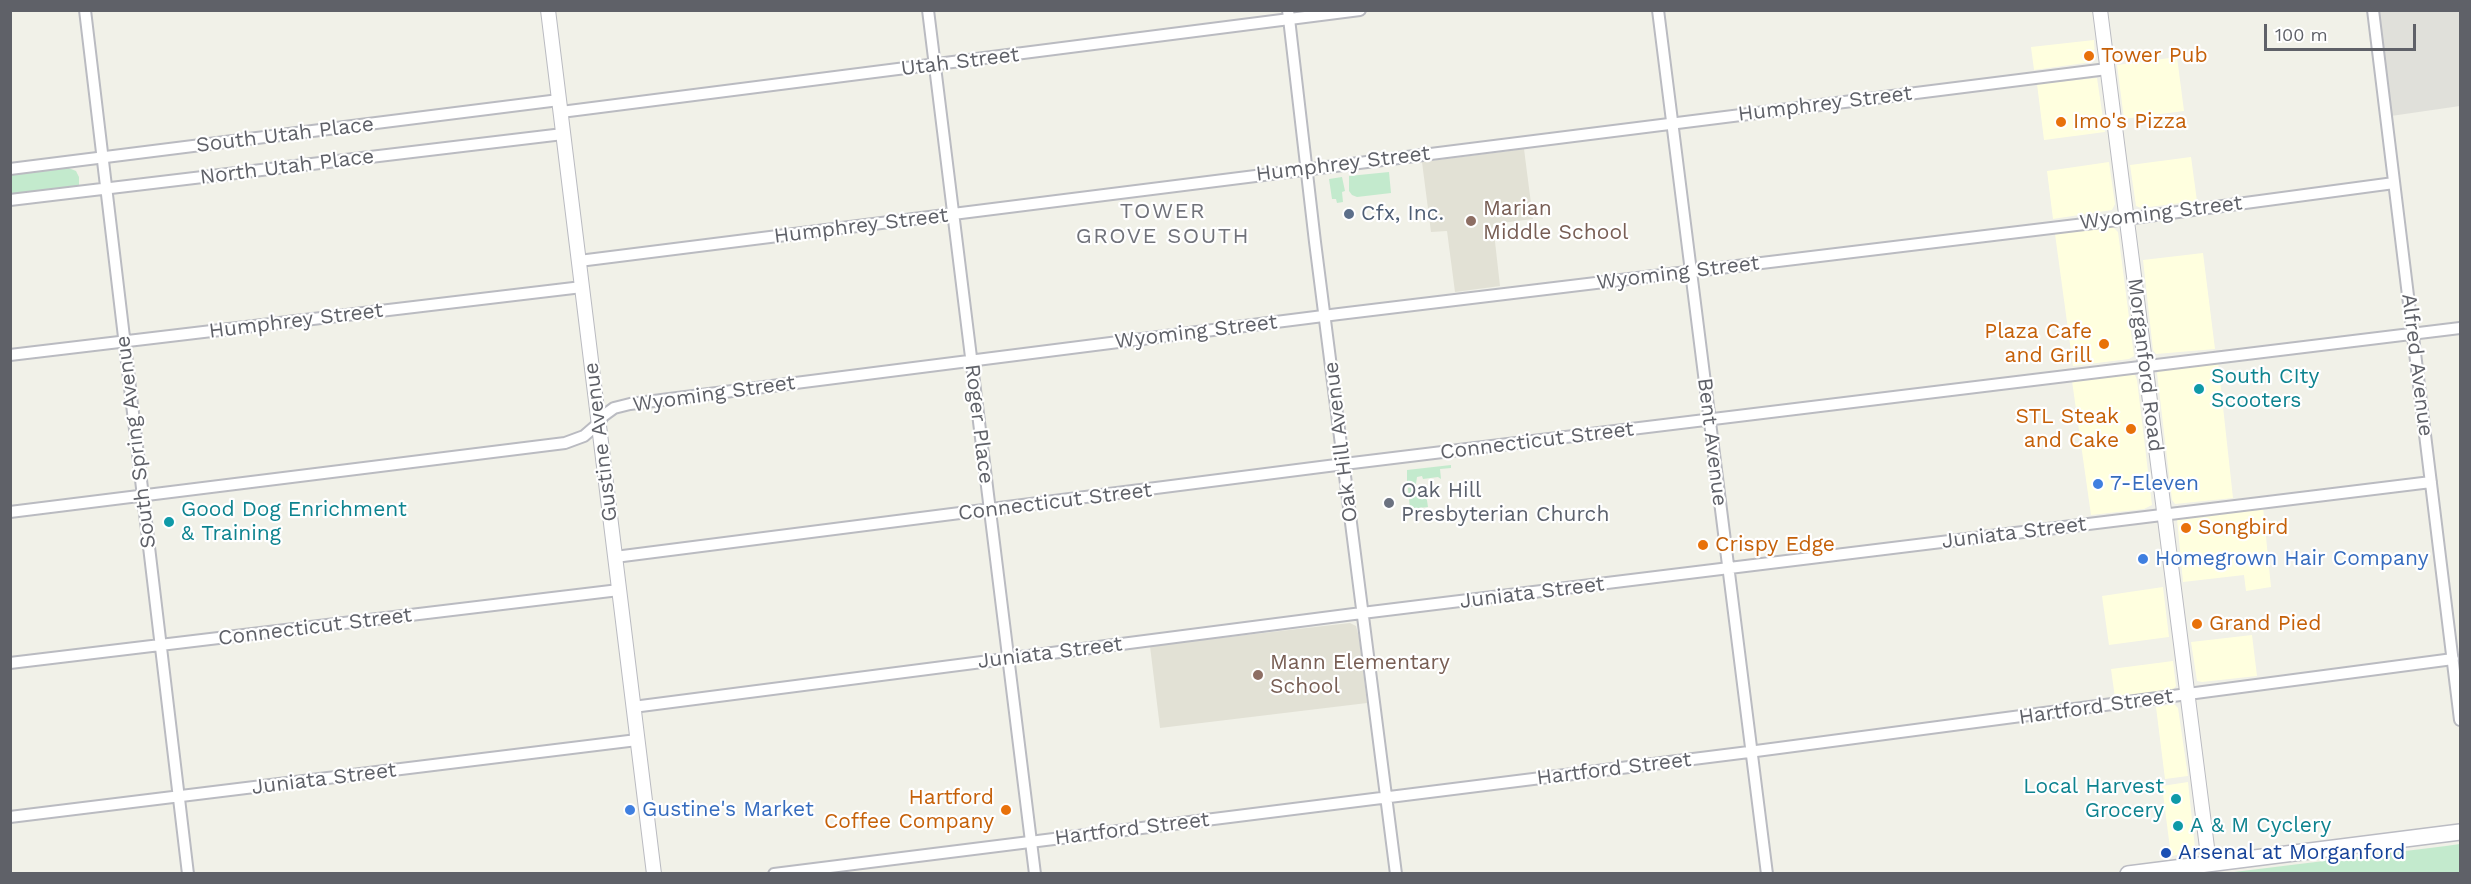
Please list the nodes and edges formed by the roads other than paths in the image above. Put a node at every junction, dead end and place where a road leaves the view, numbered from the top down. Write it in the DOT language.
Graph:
graph roads {
  1 [pos="85,10"];
  2 [pos="548,10"];
  3 [pos="928,10"];
  4 [pos="1360,10"];
  5 [pos="1658,10"];
  6 [pos="2100,10"];
  7 [pos="2373,10"];
  8 [pos="1289,15"];
  9 [pos="934,65"];
  10 [pos="2107,69"];
  11 [pos="560,106"];
  12 [pos="1671,123"];
  13 [pos="563,134"];
  14 [pos="102,159"];
  15 [pos="1306,168"];
  16 [pos="10,169"];
  17 [pos="2394,183"];
  18 [pos="106,188"];
  19 [pos="10,200"];
  20 [pos="953,215"];
  21 [pos="2126,219"];
  22 [pos="579,261"];
  23 [pos="1691,271"];
  24 [pos="582,287"];
  25 [pos="1325,316"];
  26 [pos="2460,328"];
  27 [pos="2413,333"];
  28 [pos="124,341"];
  29 [pos="10,355"];
  30 [pos="971,361"];
  31 [pos="2145,365"];
  32 [pos="1710,420"];
  33 [pos="598,423"];
  34 [pos="1344,464"];
  35 [pos="2431,482"];
  36 [pos="143,496"];
  37 [pos="990,510"];
  38 [pos="10,512"];
  39 [pos="2164,515"];
  40 [pos="615,557"];
  41 [pos="1729,569"];
  42 [pos="619,590"];
  43 [pos="1362,613"];
  44 [pos="161,645"];
  45 [pos="1008,659"];
  46 [pos="2453,659"];
  47 [pos="10,663"];
  48 [pos="2187,695"];
  49 [pos="633,707"];
  50 [pos="2460,720"];
  51 [pos="637,740"];
  52 [pos="1751,752"];
  53 [pos="179,797"];
  54 [pos="1384,797"];
  55 [pos="10,817"];
  56 [pos="2460,832"];
  57 [pos="1031,841"];
  58 [pos="2208,863"];
  59 [pos="188,873"];
  60 [pos="654,873"];
  61 [pos="774,873"];
  62 [pos="1035,873"];
  63 [pos="1396,873"];
  64 [pos="1767,873"];
  65 [pos="2128,873"];
  1 -- 14 [label="street, South Spring Avenue"];
  2 -- 11 [label="street, Gustine Avenue"];
  3 -- 9 [label="street, Roger Place"];
  4 -- 8 [label="street, Utah Street"];
  5 -- 12 [label="street, Bent Avenue"];
  6 -- 10 [label="street, Morganford Road"];
  7 -- 17 [label="street, Alfred Avenue"];
  8 -- 9 [label="street, Utah Street"];
  8 -- 15 [label="street, Oak Hill Avenue"];
  9 -- 11 [label="street, Utah Street"];
  9 -- 20 [label="street, Roger Place"];
  10 -- 12 [label="street, Humphrey Street"];
  10 -- 21 [label="street, Morganford Road"];
  11 -- 13 [label="street, Gustine Avenue"];
  11 -- 14 [label="street, South Utah Place"];
  12 -- 15 [label="street, Humphrey Street"];
  12 -- 23 [label="street, Bent Avenue"];
  13 -- 18 [label="street, North Utah Place"];
  13 -- 22 [label="street, Gustine Avenue"];
  14 -- 16 [label="street, South Utah Place"];
  14 -- 18 [label="street, South Spring Avenue"];
  15 -- 20 [label="street, Humphrey Street"];
  15 -- 25 [label="street, Oak Hill Avenue"];
  17 -- 21 [label="street, Wyoming Street"];
  17 -- 27 [label="street, Alfred Avenue"];
  18 -- 19 [label="street, North Utah Place"];
  18 -- 28 [label="street, South Spring Avenue"];
  20 -- 22 [label="street, Humphrey Street"];
  20 -- 30 [label="street, Roger Place"];
  21 -- 23 [label="street, Wyoming Street"];
  21 -- 31 [label="street, Morganford Road"];
  22 -- 24 [label="street, Gustine Avenue"];
  23 -- 25 [label="street, Wyoming Street"];
  23 -- 32 [label="street, Bent Avenue"];
  24 -- 28 [label="street, Humphrey Street"];
  24 -- 33 [label="street, Gustine Avenue"];
  25 -- 30 [label="street, Wyoming Street"];
  25 -- 34 [label="street, Oak Hill Avenue"];
  26 -- 27 [label="street, Connecticut Street"];
  27 -- 31 [label="street, Connecticut Street"];
  27 -- 35 [label="street, Alfred Avenue"];
  28 -- 29 [label="street, Humphrey Street"];
  28 -- 36 [label="street, South Spring Avenue"];
  30 -- 33 [label="street, Wyoming Street"];
  30 -- 37 [label="street, Roger Place"];
  31 -- 32 [label="street, Connecticut Street"];
  31 -- 39 [label="street, Morganford Road"];
  32 -- 34 [label="street, Connecticut Street"];
  32 -- 41 [label="street, Bent Avenue"];
  33 -- 36 [label="street, Wyoming Street"];
  33 -- 40 [label="street, Gustine Avenue"];
  34 -- 37 [label="street, Connecticut Street"];
  34 -- 43 [label="street, Oak Hill Avenue"];
  35 -- 39 [label="street, Juniata Street"];
  35 -- 46 [label="street, Alfred Avenue"];
  36 -- 38 [label="street, Wyoming Street"];
  36 -- 44 [label="street, South Spring Avenue"];
  37 -- 40 [label="street, Connecticut Street"];
  37 -- 45 [label="street, Roger Place"];
  39 -- 41 [label="street, Juniata Street"];
  39 -- 48 [label="street, Morganford Road"];
  40 -- 42 [label="street, Gustine Avenue"];
  41 -- 43 [label="street, Juniata Street"];
  41 -- 52 [label="street, Bent Avenue"];
  42 -- 44 [label="street, Connecticut Street"];
  42 -- 49 [label="street, Gustine Avenue"];
  43 -- 45 [label="street, Juniata Street"];
  43 -- 54 [label="street, Oak Hill Avenue"];
  44 -- 47 [label="street, Connecticut Street"];
  44 -- 53 [label="street, South Spring Avenue"];
  45 -- 49 [label="street, Juniata Street"];
  45 -- 57 [label="street, Roger Place"];
  46 -- 48 [label="street, Hartford Street"];
  46 -- 50 [label="street, Alfred Avenue"];
  48 -- 52 [label="street, Hartford Street"];
  48 -- 58 [label="street, Morganford Road"];
  49 -- 51 [label="street, Gustine Avenue"];
  51 -- 53 [label="street, Juniata Street"];
  51 -- 60 [label="street, Gustine Avenue"];
  52 -- 54 [label="street, Hartford Street"];
  52 -- 64 [label="street, Bent Avenue"];
  53 -- 55 [label="street, Juniata Street"];
  53 -- 59 [label="street, South Spring Avenue"];
  54 -- 57 [label="street, Hartford Street"];
  54 -- 63 [label="street, Oak Hill Avenue"];
  56 -- 58 [label="main road"];
  57 -- 61 [label="street, Hartford Street"];
  57 -- 62 [label="street, Roger Place"];
  58 -- 65 [label="main road"];
}
